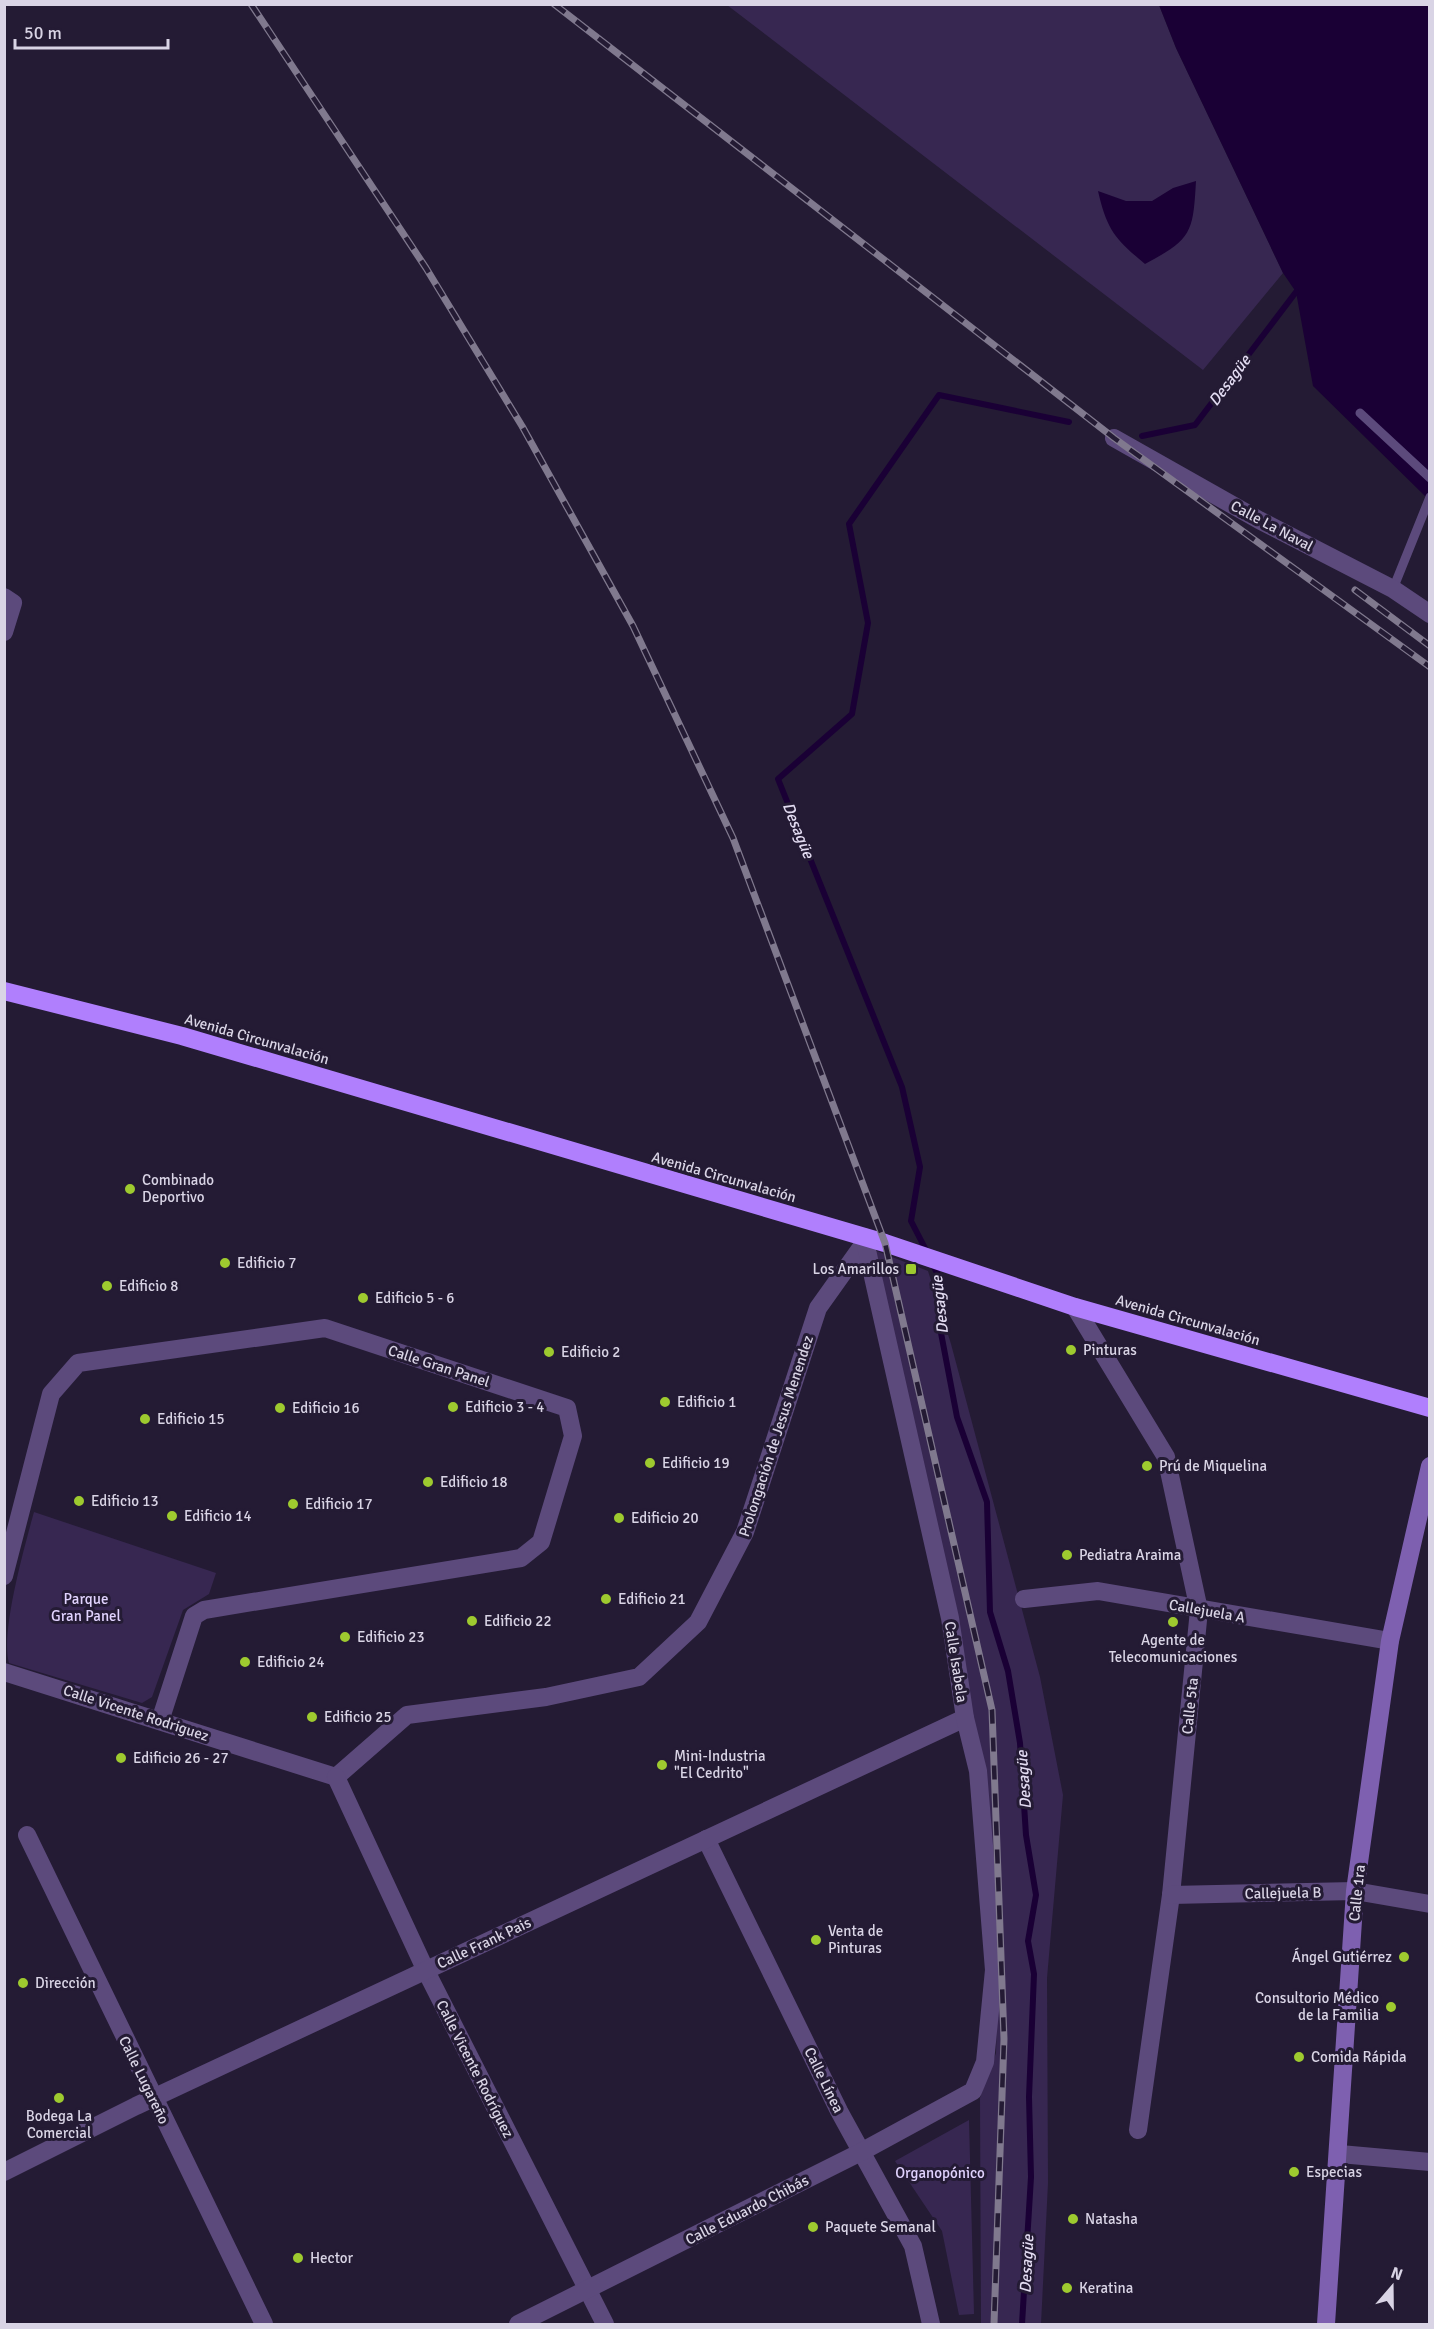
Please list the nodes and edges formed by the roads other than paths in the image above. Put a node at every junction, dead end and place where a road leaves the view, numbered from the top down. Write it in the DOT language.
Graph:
graph roads {
  1 [pos="1360,413"];
  2 [pos="1114,438"];
  3 [pos="1430,478"];
  4 [pos="1430,497"];
  5 [pos="1393,589"];
  6 [pos="9,600"];
  7 [pos="1430,614"];
  8 [pos="4,632"];
  9 [pos="4,991"];
  10 [pos="865,1239"];
  11 [pos="1075,1307"];
  12 [pos="1430,1408"];
  13 [pos="1430,1466"];
  14 [pos="4,1576"];
  15 [pos="1024,1599"];
  16 [pos="1199,1610"];
  17 [pos="1390,1641"];
  18 [pos="4,1672"];
  19 [pos="965,1718"];
  20 [pos="160,1721"];
  21 [pos="336,1777"];
  22 [pos="27,1835"];
  23 [pos="706,1839"];
  24 [pos="1355,1892"];
  25 [pos="1171,1895"];
  26 [pos="1430,1904"];
  27 [pos="426,1971"];
  28 [pos="974,2091"];
  29 [pos="152,2098"];
  30 [pos="1138,2130"];
  31 [pos="861,2152"];
  32 [pos="1340,2154"];
  33 [pos="1430,2162"];
  34 [pos="4,2172"];
  35 [pos="587,2291"];
  36 [pos="264,2325"];
  37 [pos="518,2325"];
  38 [pos="605,2325"];
  39 [pos="931,2325"];
  40 [pos="1326,2325"];
  1 -- 3 [label="lane"];
  2 -- 5 [label="street, Calle La Naval"];
  4 -- 5 [label="lane"];
  5 -- 7 [label="street, Calle La Naval"];
  6 -- 8 [label="street"];
  9 -- 10 [label="highway, Avenida Circunvalación"];
  10 -- 11 [label="highway, Avenida Circunvalación"];
  10 -- 19 [label="street, Calle Isabela"];
  10 -- 21 [label="street, Prolongación de Jesus Menendez"];
  11 -- 12 [label="highway, Avenida Circunvalación"];
  11 -- 16 [label="street, Calle 5ta"];
  13 -- 17 [label="street, Calle 1ra"];
  14 -- 20 [label="street, Calle Gran Panel"];
  15 -- 16 [label="street, Callejuela A"];
  16 -- 17 [label="street, Callejuela A"];
  16 -- 25 [label="street, Calle 5ta"];
  17 -- 24 [label="street, Calle 1ra"];
  18 -- 20 [label="street, Calle Vicente Rodriguez"];
  19 -- 23 [label="street, Calle Frank Pais"];
  19 -- 28 [label="street, Calle Isabela"];
  20 -- 21 [label="street, Calle Vicente Rodriguez"];
  21 -- 27 [label="street, Calle Vicente Rodríguez"];
  22 -- 29 [label="street, Calle Lugareño"];
  23 -- 27 [label="street, Calle Frank Pais"];
  23 -- 31 [label="street, Calle Línea"];
  24 -- 25 [label="street, Callejuela B"];
  24 -- 26 [label="street, Callejuela B"];
  24 -- 32 [label="street, Calle 1ra"];
  25 -- 30 [label="street, Calle 5ta"];
  27 -- 29 [label="street, Calle Frank Pais"];
  27 -- 35 [label="street, Calle Vicente Rodríguez"];
  28 -- 31 [label="street, Calle Eduardo Chibás"];
  29 -- 34 [label="street, Calle Frank Pais"];
  29 -- 36 [label="street, Calle Lugareño"];
  31 -- 35 [label="street, Calle Eduardo Chibás"];
  31 -- 39 [label="street, Calle Línea"];
  32 -- 33 [label="street"];
  32 -- 40 [label="street, Calle 1ra"];
  35 -- 37 [label="street, Calle Eduardo Chibás"];
  35 -- 38 [label="street, Calle Vicente Rodríguez"];
}
